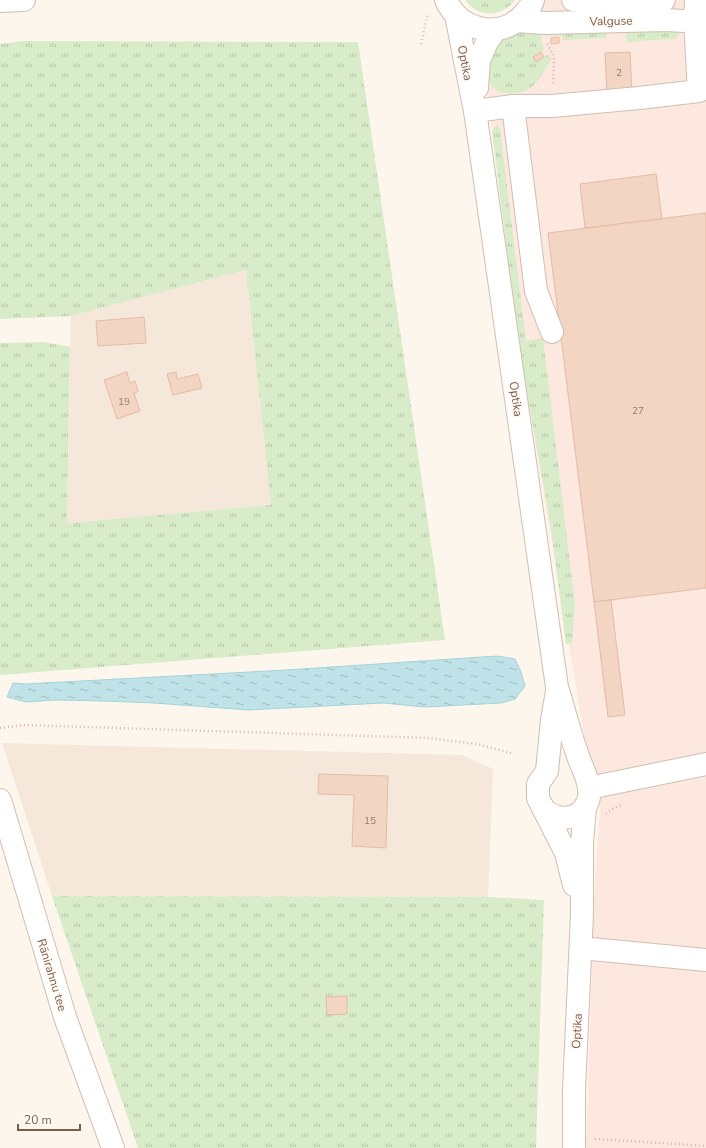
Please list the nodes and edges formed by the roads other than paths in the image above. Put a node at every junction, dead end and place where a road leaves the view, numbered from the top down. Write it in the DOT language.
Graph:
graph roads {
  1 [pos="24,0"];
  2 [pos="533,0"];
  3 [pos="573,0"];
  4 [pos="664,0"];
  5 [pos="0,1"];
  6 [pos="444,6"];
  7 [pos="697,9"];
  8 [pos="516,21"];
  9 [pos="496,29"];
  10 [pos="513,106"];
  11 [pos="475,111"];
  12 [pos="552,332"];
  13 [pos="558,687"];
  14 [pos="706,764"];
  15 [pos="547,772"];
  16 [pos="0,800"];
  17 [pos="593,804"];
  18 [pos="545,811"];
  19 [pos="582,914"];
  20 [pos="580,948"];
  21 [pos="706,960"];
  22 [pos="113,1148"];
  23 [pos="574,1148"];
  1 -- 5 [label="street"];
  2 -- 8 [label="street"];
  3 -- 4 [label="street, Valguse"];
  6 -- 9 [label="street"];
  6 -- 11 [label="street, Optika"];
  7 -- 8 [label="street, Valguse"];
  7 -- 10 [label="street"];
  8 -- 9 [label="street"];
  9 -- 11 [label="street, Optika"];
  10 -- 11 [label="street"];
  10 -- 12 [label="street"];
  11 -- 13 [label="street, Optika"];
  13 -- 15 [label="street"];
  13 -- 17 [label="street"];
  14 -- 17 [label="street"];
  15 -- 17 [label="street"];
  15 -- 18 [label="street, Optika"];
  16 -- 22 [label="street, Ränirahnu tee"];
  17 -- 18 [label="street"];
  17 -- 19 [label="street, Optika"];
  18 -- 19 [label="street, Optika"];
  19 -- 20 [label="street, Optika"];
  20 -- 21 [label="street"];
  20 -- 23 [label="street, Optika"];
}
